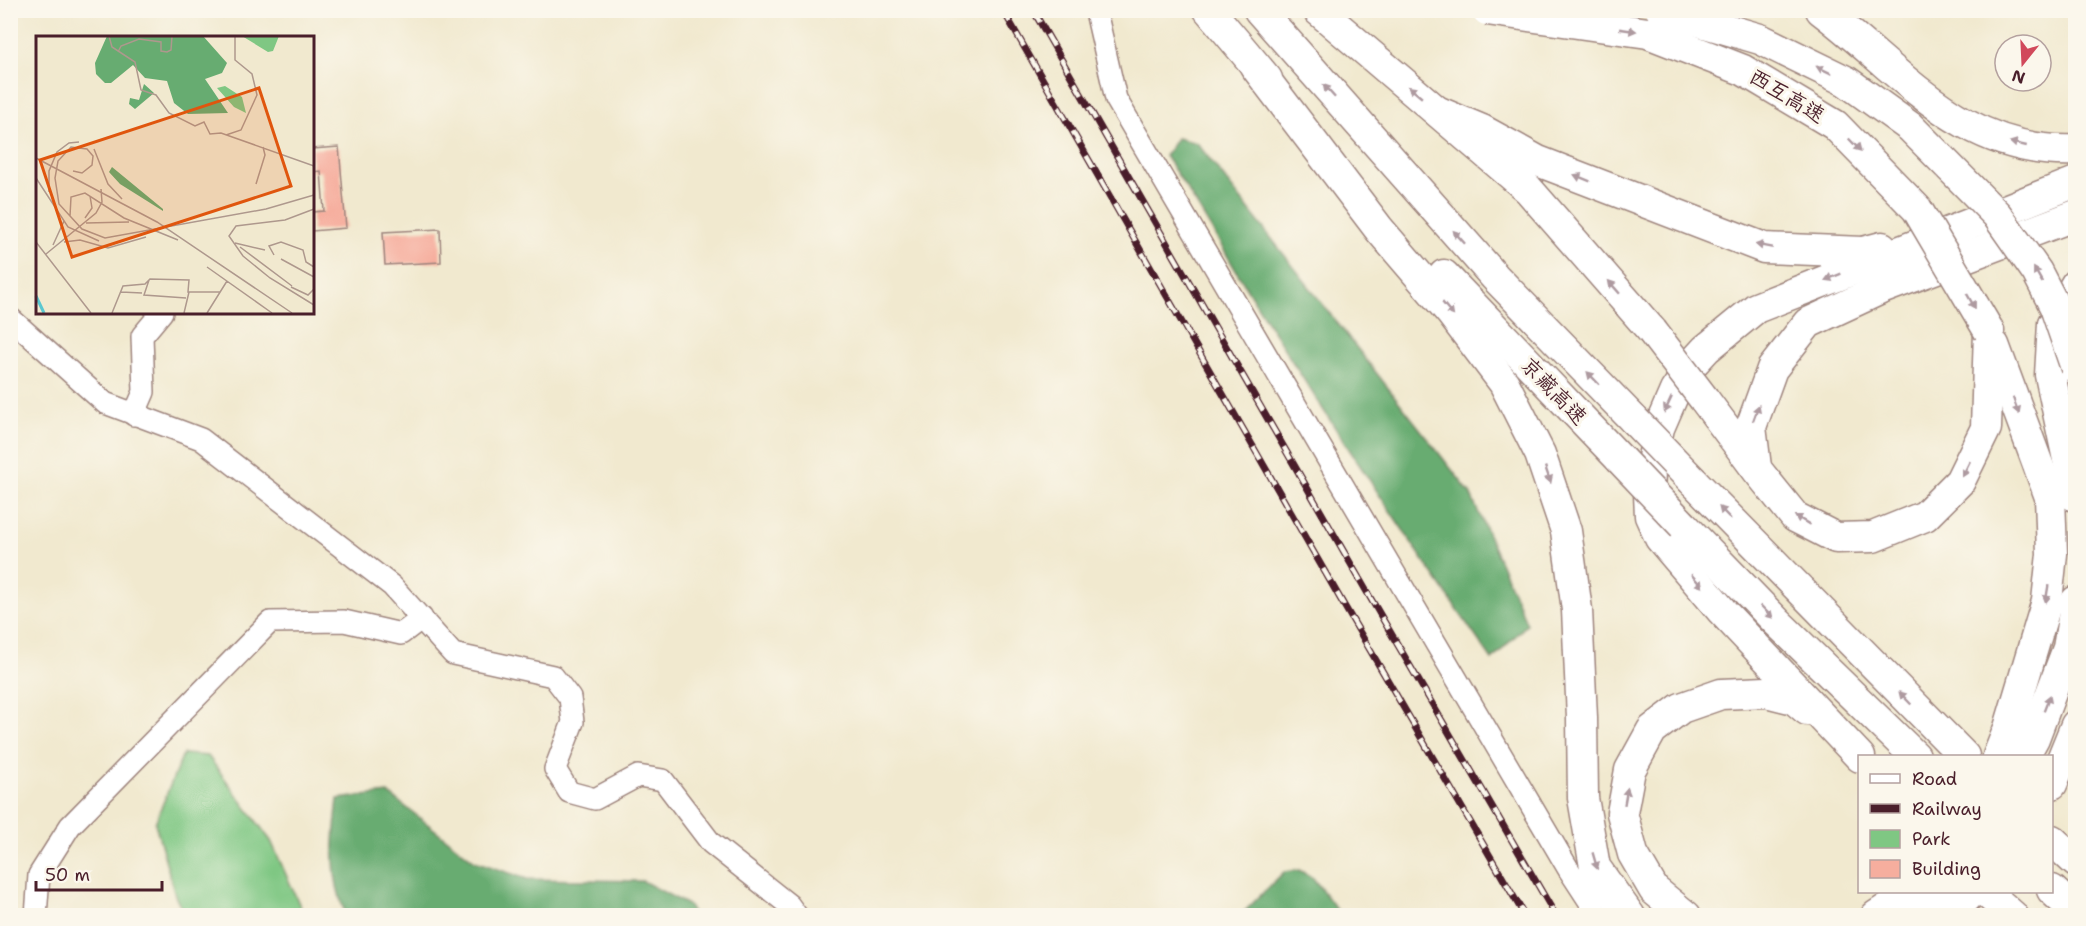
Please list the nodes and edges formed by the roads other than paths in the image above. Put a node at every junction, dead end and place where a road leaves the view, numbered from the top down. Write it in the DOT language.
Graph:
graph roads {
  1 [pos="1209,10"];
  2 [pos="1259,10"];
  3 [pos="1318,10"];
  4 [pos="1487,10"];
  5 [pos="1661,10"];
  6 [pos="1821,10"];
  7 [pos="1097,16"];
  8 [pos="1255,66"];
  9 [pos="1439,112"];
  10 [pos="2076,150"];
  11 [pos="2076,182"];
  12 [pos="2076,215"];
  13 [pos="1966,225"];
  14 [pos="2076,284"];
  15 [pos="160,314"];
  16 [pos="10,318"];
  17 [pos="1989,331"];
  18 [pos="2076,368"];
  19 [pos="134,415"];
  20 [pos="1756,470"];
  21 [pos="2076,497"];
  22 [pos="2076,601"];
  23 [pos="422,618"];
  24 [pos="1580,657"];
  25 [pos="2076,725"];
  26 [pos="1850,746"];
  27 [pos="1955,748"];
  28 [pos="1914,755"];
  29 [pos="1998,755"];
  30 [pos="2025,755"];
  31 [pos="2053,782"];
  32 [pos="2053,891"];
  33 [pos="1908,893"];
  34 [pos="1940,893"];
  35 [pos="1970,893"];
  36 [pos="1988,893"];
  37 [pos="2076,912"];
  38 [pos="36,915"];
  39 [pos="797,915"];
  40 [pos="1599,915"];
  41 [pos="1630,915"];
  42 [pos="1668,915"];
  43 [pos="1686,915"];
  44 [pos="1876,915"];
  45 [pos="1923,915"];
  46 [pos="1948,915"];
  47 [pos="2013,915"];
  1 -- 8 [label="highway, 京藏高速"];
  27 -- 2 [label="highway, 京藏高速, one-way, bridge"];
  9 -- 3 [label="highway, one-way"];
  4 -- 17 [label="highway, 西互高速, one-way, bridge"];
  18 -- 5 [label="highway, one-way, bridge"];
  10 -- 6 [label="highway, one-way"];
  7 -- 40 [label="street"];
  8 -- 24 [label="highway, one-way"];
  8 -- 28 [label="highway, 京藏高速, one-way, bridge"];
  13 -- 9 [label="highway, one-way"];
  20 -- 9 [label="highway, one-way, bridge"];
  11 -- 13 [label="highway"];
  20 -- 12 [label="highway, one-way"];
  13 -- 26 [label="highway, one-way"];
  14 -- 21 [label="highway"];
  15 -- 19 [label="street"];
  16 -- 19 [label="street"];
  17 -- 20 [label="highway, one-way"];
  17 -- 29 [label="highway, 西互高速, one-way"];
  19 -- 23 [label="street"];
  30 -- 22 [label="highway, one-way"];
  23 -- 38 [label="street"];
  23 -- 39 [label="street"];
  24 -- 41 [label="highway, one-way"];
  24 -- 42 [label="highway"];
  25 -- 31 [label="highway"];
  43 -- 26 [label="highway, one-way"];
  32 -- 37 [label="highway"];
  33 -- 44 [label="highway"];
  34 -- 45 [label="highway"];
  35 -- 46 [label="highway"];
  36 -- 47 [label="highway"];
}
